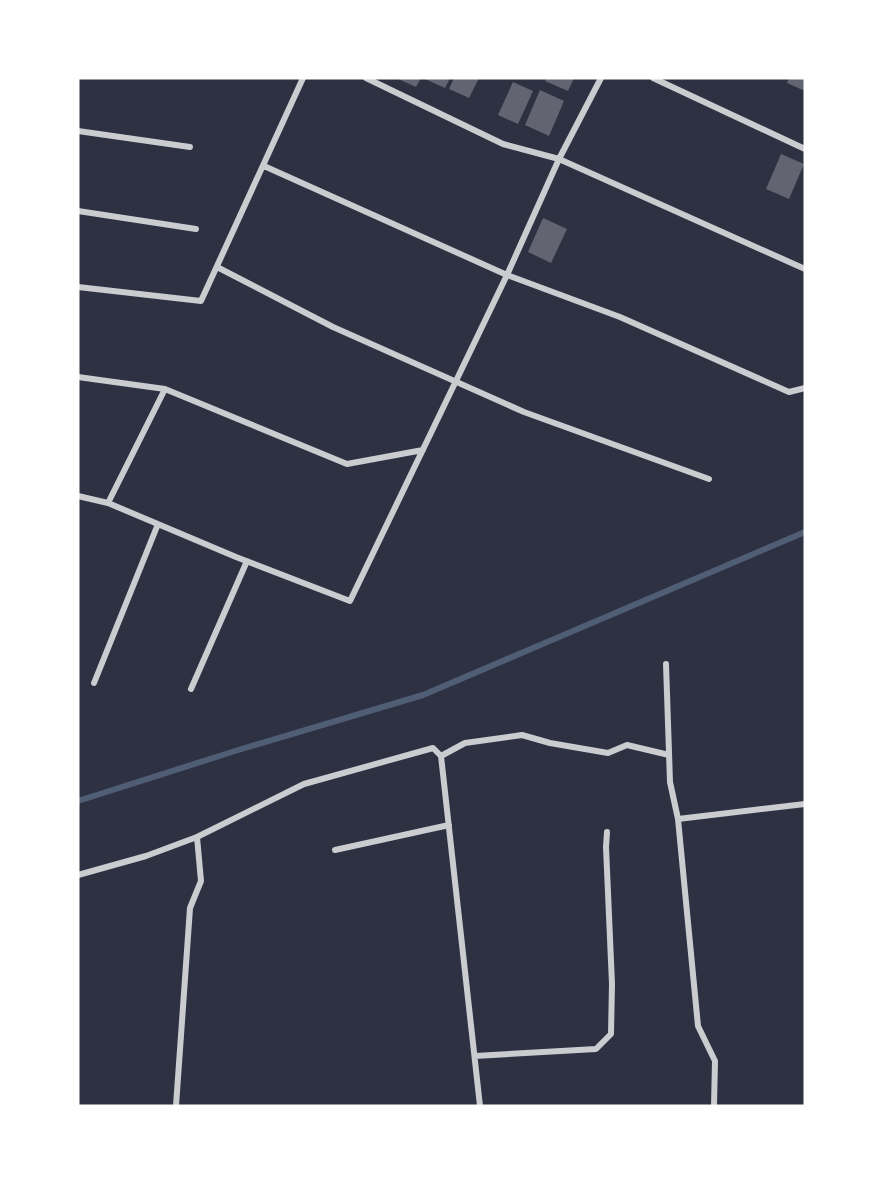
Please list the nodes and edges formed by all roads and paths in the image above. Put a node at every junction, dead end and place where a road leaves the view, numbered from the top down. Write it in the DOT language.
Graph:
graph roads {
  1 [pos="303,78"];
  2 [pos="366,78"];
  3 [pos="601,78"];
  4 [pos="653,78"];
  5 [pos="78,131"];
  6 [pos="190,147"];
  7 [pos="805,149"];
  8 [pos="559,159"];
  9 [pos="264,166"];
  10 [pos="78,211"];
  11 [pos="195,229"];
  12 [pos="217,267"];
  13 [pos="805,269"];
  14 [pos="507,275"];
  15 [pos="78,287"];
  16 [pos="78,377"];
  17 [pos="455,381"];
  18 [pos="805,388"];
  19 [pos="165,389"];
  20 [pos="423,450"];
  21 [pos="709,479"];
  22 [pos="78,496"];
  23 [pos="108,503"];
  24 [pos="158,524"];
  25 [pos="248,561"];
  26 [pos="666,664"];
  27 [pos="94,682"];
  28 [pos="191,689"];
  29 [pos="669,755"];
  30 [pos="441,756"];
  31 [pos="805,804"];
  32 [pos="678,819"];
  33 [pos="449,825"];
  34 [pos="607,832"];
  35 [pos="197,837"];
  36 [pos="335,850"];
  37 [pos="78,875"];
  38 [pos="475,1056"];
  39 [pos="176,1106"];
  40 [pos="480,1106"];
  41 [pos="714,1106"];
  1 -- 9 [label="street"];
  2 -- 8 [label="street"];
  3 -- 8 [label="street"];
  4 -- 7 [label="street"];
  5 -- 6 [label="street"];
  8 -- 13 [label="street"];
  8 -- 14 [label="street"];
  9 -- 12 [label="street"];
  9 -- 14 [label="street"];
  10 -- 11 [label="street"];
  12 -- 15 [label="street"];
  12 -- 17 [label="street"];
  14 -- 17 [label="street"];
  14 -- 18 [label="street"];
  16 -- 19 [label="street"];
  17 -- 20 [label="street"];
  17 -- 21 [label="street"];
  19 -- 20 [label="street"];
  19 -- 23 [label="street"];
  20 -- 25 [label="street"];
  22 -- 23 [label="street"];
  23 -- 24 [label="street"];
  24 -- 25 [label="street"];
  24 -- 27 [label="street"];
  25 -- 28 [label="street"];
  26 -- 29 [label="street"];
  29 -- 30 [label="street"];
  29 -- 32 [label="street"];
  30 -- 33 [label="street"];
  30 -- 35 [label="street"];
  31 -- 32 [label="street"];
  32 -- 41 [label="street"];
  33 -- 36 [label="street"];
  33 -- 38 [label="street"];
  34 -- 38 [label="street"];
  35 -- 37 [label="street"];
  35 -- 39 [label="street"];
  38 -- 40 [label="street"];
}
